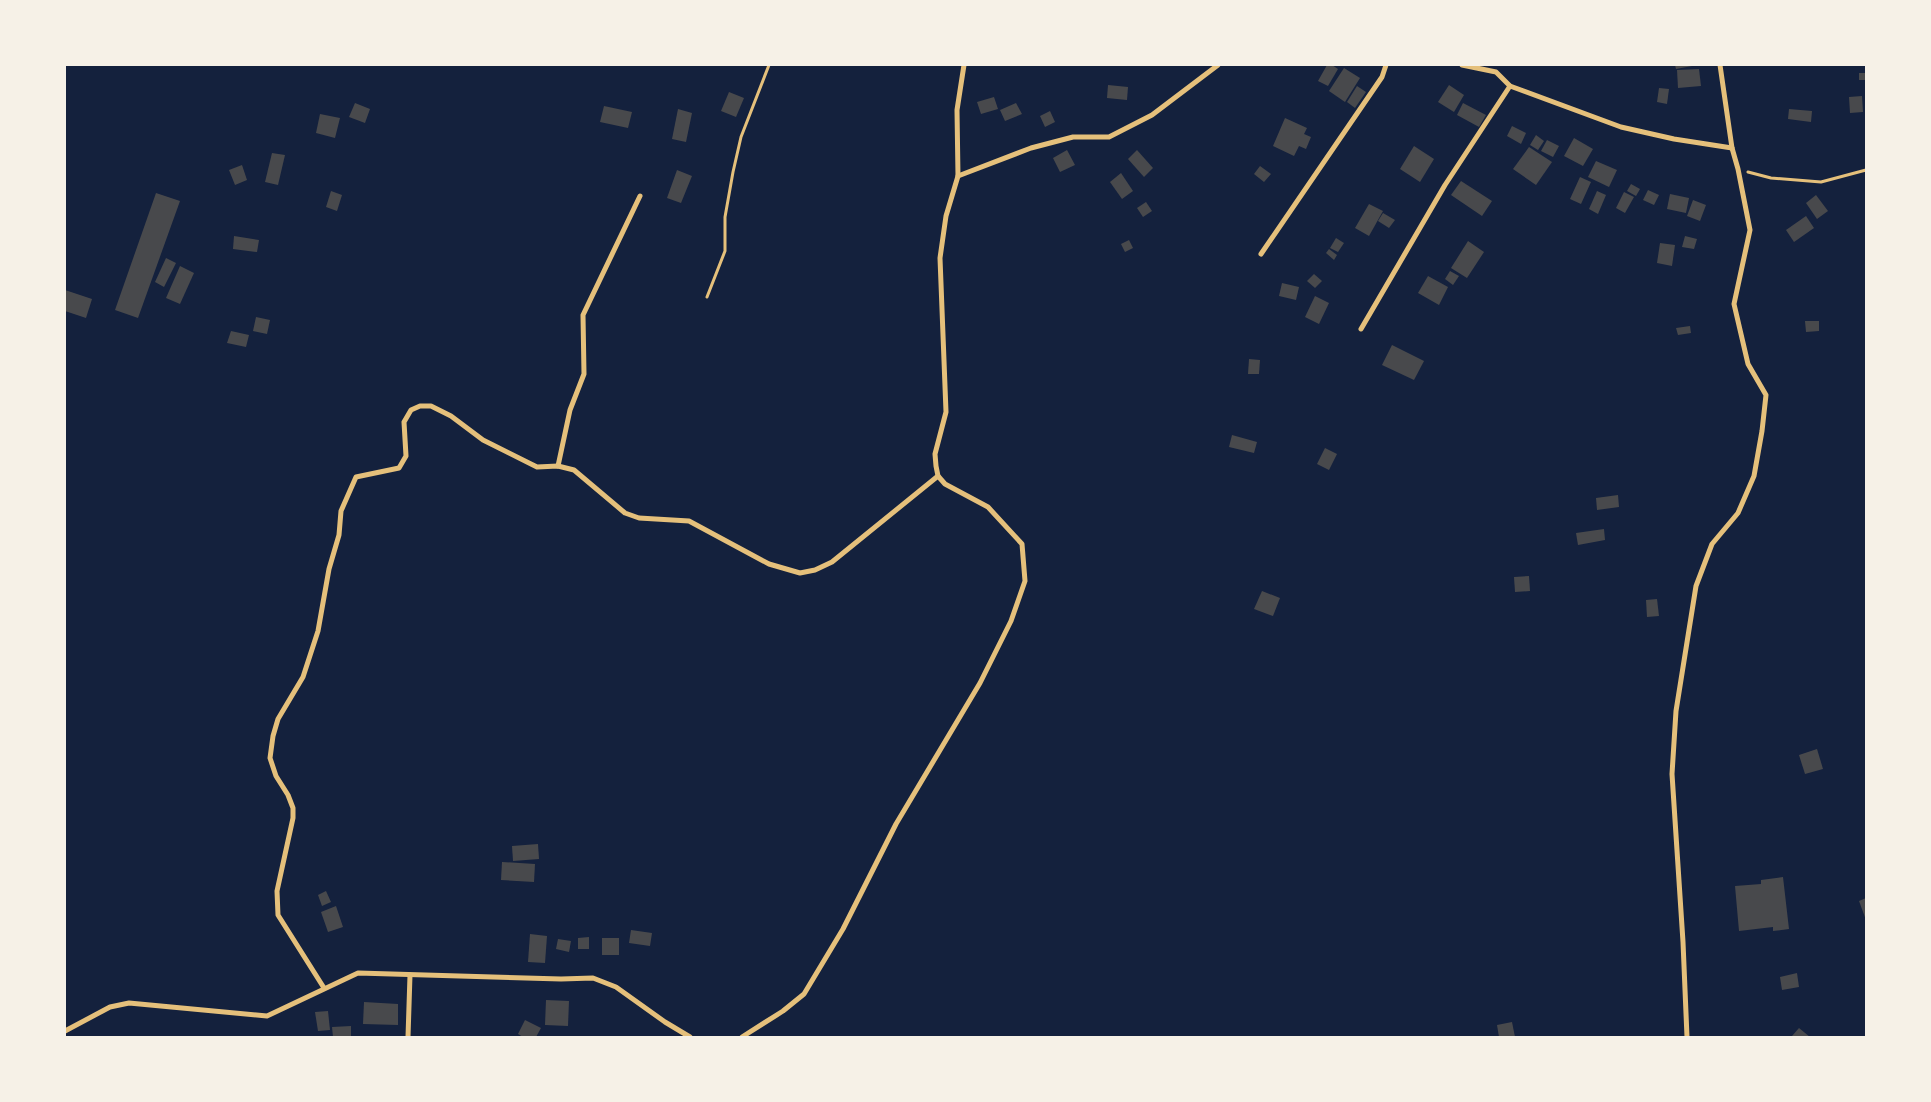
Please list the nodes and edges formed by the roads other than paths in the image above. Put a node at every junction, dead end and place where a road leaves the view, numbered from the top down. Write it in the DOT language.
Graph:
graph roads {
  1 [pos="964,65"];
  2 [pos="1218,65"];
  3 [pos="1386,65"];
  4 [pos="1462,65"];
  5 [pos="1720,65"];
  6 [pos="1510,86"];
  7 [pos="1732,148"];
  8 [pos="958,176"];
  9 [pos="640,196"];
  10 [pos="1260,254"];
  11 [pos="1361,330"];
  12 [pos="558,466"];
  13 [pos="938,476"];
  14 [pos="410,975"];
  15 [pos="324,988"];
  16 [pos="65,1031"];
  17 [pos="408,1037"];
  18 [pos="690,1037"];
  19 [pos="742,1037"];
  20 [pos="1687,1037"];
  1 -- 8 [label="street"];
  2 -- 8 [label="street"];
  3 -- 10 [label="street"];
  4 -- 6 [label="street"];
  5 -- 7 [label="street"];
  6 -- 7 [label="street"];
  6 -- 11 [label="street"];
  7 -- 20 [label="street"];
  8 -- 13 [label="street"];
  9 -- 12 [label="street"];
  12 -- 13 [label="street"];
  12 -- 15 [label="street"];
  13 -- 19 [label="street"];
  14 -- 15 [label="street"];
  14 -- 17 [label="street"];
  14 -- 18 [label="street"];
  15 -- 16 [label="street"];
}
